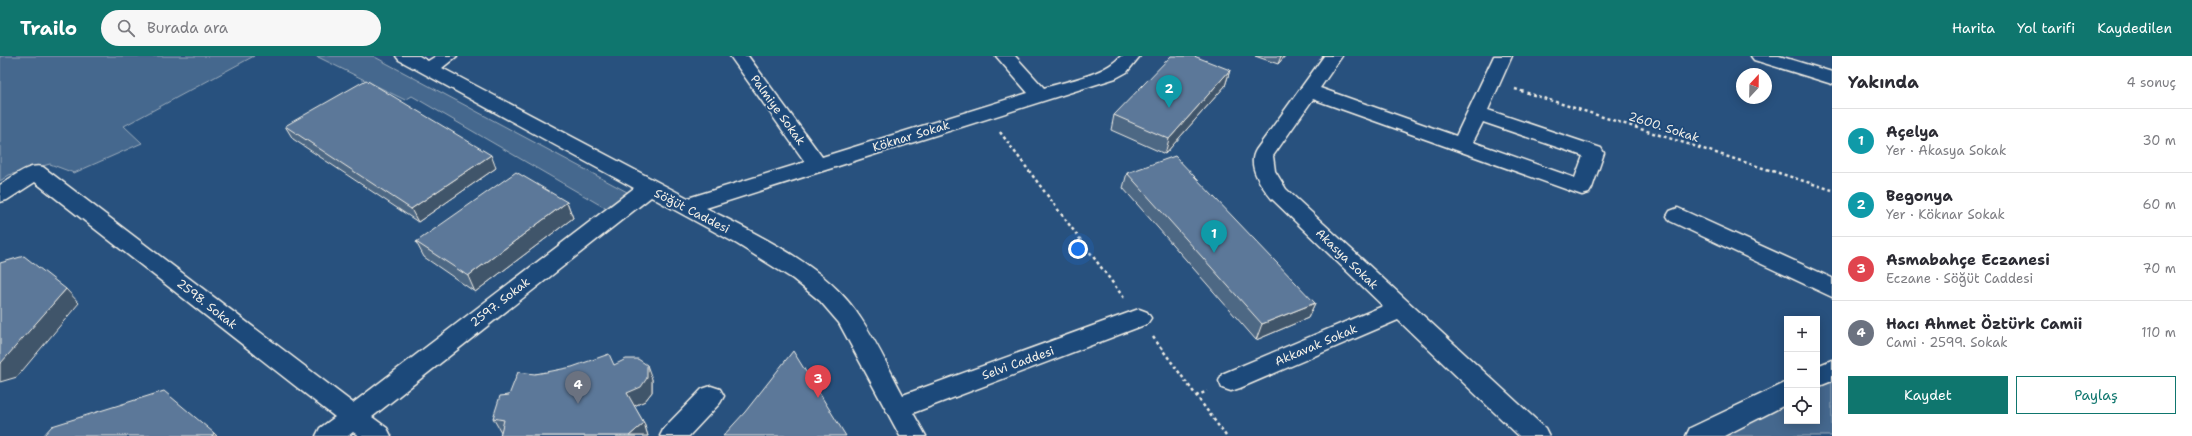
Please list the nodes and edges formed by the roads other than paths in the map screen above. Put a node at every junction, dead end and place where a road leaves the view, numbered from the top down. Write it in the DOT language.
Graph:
graph roads {
  1 [pos="405,56"];
  2 [pos="448,56"];
  3 [pos="738,56"];
  4 [pos="1005,56"];
  5 [pos="1131,56"];
  6 [pos="1333,56"];
  7 [pos="1503,56"];
  8 [pos="1760,56"];
  9 [pos="429,69"];
  10 [pos="1832,78"];
  11 [pos="1310,90"];
  12 [pos="1040,96"];
  13 [pos="1477,113"];
  14 [pos="1462,145"];
  15 [pos="817,165"];
  16 [pos="648,188"];
  17 [pos="0,195"];
  18 [pos="685,207"];
  19 [pos="1678,216"];
  20 [pos="1832,288"];
  21 [pos="1400,309"];
  22 [pos="1139,318"];
  23 [pos="1832,370"];
  24 [pos="1820,376"];
  25 [pos="1231,380"];
  26 [pos="1784,394"];
  27 [pos="711,396"];
  28 [pos="897,408"];
  29 [pos="353,417"];
  30 [pos="329,436"];
  31 [pos="378,436"];
  32 [pos="673,436"];
  33 [pos="913,436"];
  34 [pos="1536,436"];
  35 [pos="1699,436"];
  1 -- 9 [label="street, Söğüt Caddesi"];
  2 -- 9 [label="street"];
  3 -- 15 [label="street, Palmiye Sokak"];
  4 -- 12 [label="street"];
  5 -- 12 [label="street, Köknar Sokak"];
  6 -- 11 [label="street, Akasya Sokak"];
  7 -- 13 [label="street"];
  8 -- 10 [label="street"];
  9 -- 16 [label="street, Söğüt Caddesi"];
  11 -- 14 [label="street"];
  11 -- 21 [label="street, Akasya Sokak"];
  12 -- 15 [label="street, Köknar Sokak"];
  13 -- 14 [label="street"];
  13 -- 14 [label="street"];
  15 -- 18 [label="street, Köknar Sokak"];
  16 -- 18 [label="street, Söğüt Caddesi"];
  16 -- 29 [label="street, 2597. Sokak"];
  17 -- 29 [label="street, 2598. Sokak"];
  18 -- 28 [label="street, Söğüt Caddesi"];
  19 -- 20 [label="street"];
  21 -- 25 [label="street, Akkavak Sokak"];
  21 -- 34 [label="street, Akasya Sokak"];
  22 -- 28 [label="street, Selvi Caddesi"];
  23 -- 24 [label="street"];
  26 -- 35 [label="street"];
  27 -- 32 [label="street"];
  28 -- 33 [label="street, Söğüt Caddesi"];
  29 -- 30 [label="street, 2597. Sokak"];
  29 -- 31 [label="street, 2598. Sokak"];
}
